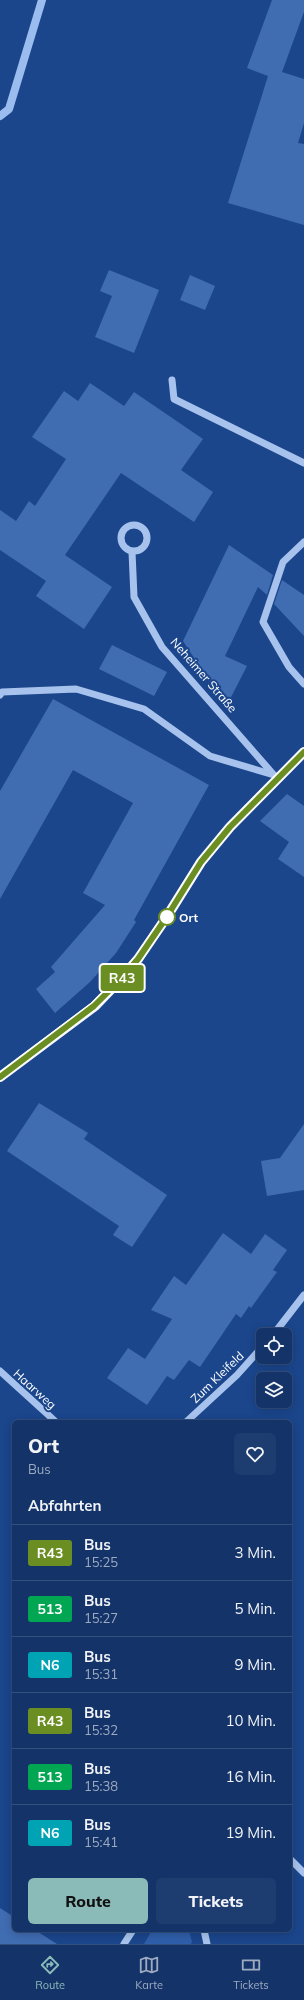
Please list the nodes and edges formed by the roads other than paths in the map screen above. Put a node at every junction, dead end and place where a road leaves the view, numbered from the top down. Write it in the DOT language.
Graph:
graph roads {
  1 [pos="172,380"];
  2 [pos="304,463"];
  3 [pos="304,542"];
  4 [pos="132,552"];
  5 [pos="304,684"];
  6 [pos="0,695"];
  7 [pos="304,752"];
  8 [pos="276,776"];
  9 [pos="0,1077"];
  10 [pos="304,1295"];
  11 [pos="278,1328"];
  12 [pos="256,1354"];
  13 [pos="0,1371"];
  14 [pos="54,1420"];
  15 [pos="188,1420"];
  16 [pos="292,1861"];
  17 [pos="304,1873"];
  18 [pos="132,1932"];
  19 [pos="204,1932"];
  20 [pos="124,1944"];
  21 [pos="207,1944"];
  1 -- 2 [label="street"];
  3 -- 5 [label="street"];
  4 -- 8 [label="street, Neheimer Straße"];
  6 -- 8 [label="street"];
  7 -- 8 [label="main road"];
  8 -- 9 [label="main road"];
  10 -- 11 [label="street"];
  12 -- 15 [label="street, Zum Kleifeld"];
  13 -- 14 [label="street, Haarweg"];
  16 -- 17 [label="street"];
  18 -- 20 [label="street"];
  19 -- 21 [label="street"];
}
